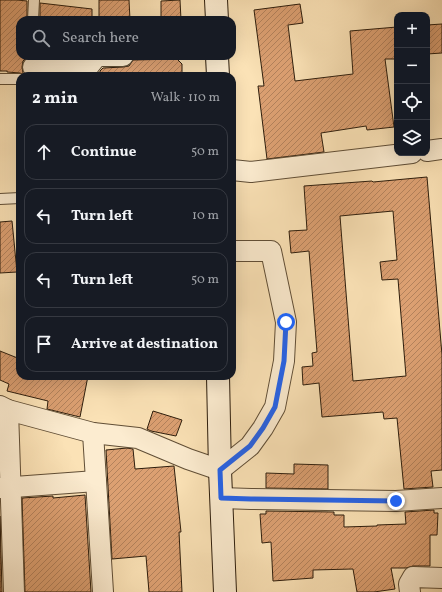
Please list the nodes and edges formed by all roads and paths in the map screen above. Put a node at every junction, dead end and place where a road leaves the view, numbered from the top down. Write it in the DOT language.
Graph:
graph roads {
  1 [pos="34,0"];
  2 [pos="216,0"];
  3 [pos="33,16"];
  4 [pos="217,16"];
  5 [pos="93,60"];
  6 [pos="218,60"];
  7 [pos="29,69"];
  8 [pos="218,72"];
  9 [pos="16,73"];
  10 [pos="0,79"];
  11 [pos="442,149"];
  12 [pos="430,151"];
  13 [pos="394,155"];
  14 [pos="236,170"];
  15 [pos="16,198"];
  16 [pos="0,199"];
  17 [pos="236,251"];
  18 [pos="218,380"];
  19 [pos="4,408"];
  20 [pos="92,433"];
  21 [pos="220,470"];
  22 [pos="96,482"];
  23 [pos="5,487"];
  24 [pos="221,498"];
  25 [pos="442,498"];
  26 [pos="442,578"];
  27 [pos="14,592"];
  28 [pos="103,592"];
  29 [pos="225,592"];
  30 [pos="410,592"];
  1 -- 3 [label="lane"];
  2 -- 4 [label="main road"];
  5 -- 7 [label="street"];
  6 -- 8 [label="main road"];
  9 -- 10 [label="lane"];
  11 -- 12 [label="street"];
  13 -- 14 [label="street"];
  15 -- 16 [label="lane"];
  17 -- 21 [label="street"];
  18 -- 21 [label="main road"];
  19 -- 20 [label="street"];
  19 -- 23 [label="street"];
  20 -- 21 [label="street"];
  20 -- 22 [label="street"];
  21 -- 24 [label="main road"];
  22 -- 23 [label="street"];
  22 -- 28 [label="street"];
  23 -- 27 [label="street"];
  24 -- 25 [label="street"];
  24 -- 29 [label="main road"];
  26 -- 30 [label="street"];
}
